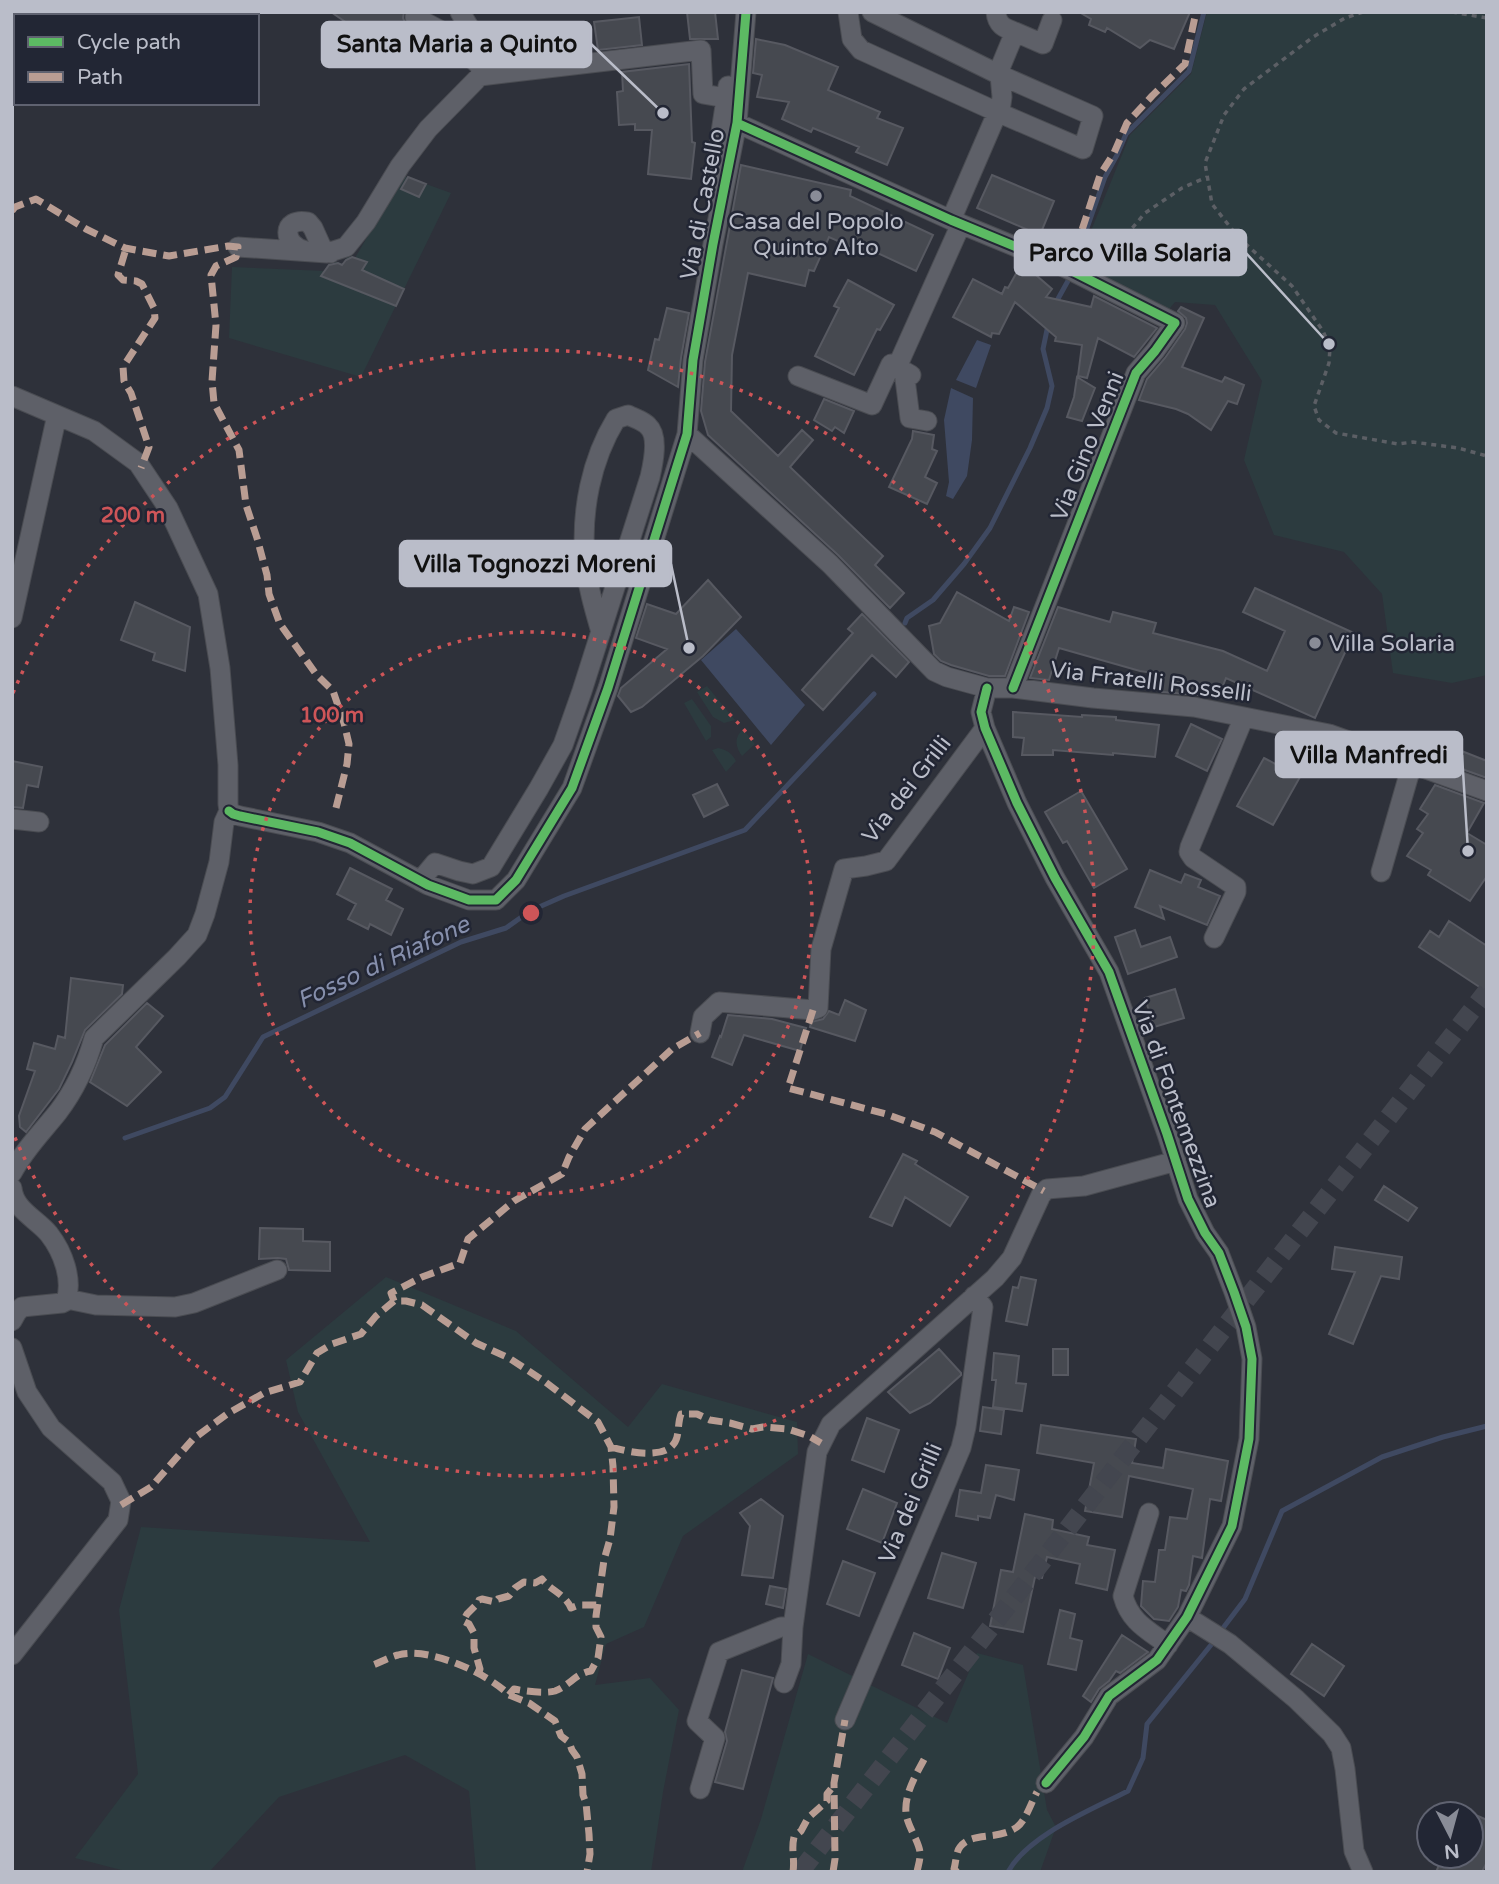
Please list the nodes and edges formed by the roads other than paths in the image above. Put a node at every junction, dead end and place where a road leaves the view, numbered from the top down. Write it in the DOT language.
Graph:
graph roads {
  1 [pos="460,12"];
  2 [pos="736,12"];
  3 [pos="746,12"];
  4 [pos="848,12"];
  5 [pos="872,12"];
  6 [pos="996,12"];
  7 [pos="415,17"];
  8 [pos="1052,20"];
  9 [pos="1015,32"];
  10 [pos="486,74"];
  11 [pos="999,74"];
  12 [pos="726,98"];
  13 [pos="997,113"];
  14 [pos="737,123"];
  15 [pos="956,222"];
  16 [pos="713,244"];
  17 [pos="237,247"];
  18 [pos="310,252"];
  19 [pos="331,253"];
  20 [pos="901,369"];
  21 [pos="798,376"];
  22 [pos="12,396"];
  23 [pos="57,415"];
  24 [pos="927,421"];
  25 [pos="687,434"];
  26 [pos="12,618"];
  27 [pos="601,632"];
  28 [pos="987,688"];
  29 [pos="1013,688"];
  30 [pos="1244,717"];
  31 [pos="985,728"];
  32 [pos="1412,764"];
  33 [pos="1487,791"];
  34 [pos="229,811"];
  35 [pos="12,819"];
  36 [pos="39,822"];
  37 [pos="1381,872"];
  38 [pos="420,881"];
  39 [pos="1214,938"];
  40 [pos="700,1033"];
  41 [pos="1176,1161"];
  42 [pos="12,1173"];
  43 [pos="12,1188"];
  44 [pos="277,1270"];
  45 [pos="974,1296"];
  46 [pos="67,1298"];
  47 [pos="12,1321"];
  48 [pos="12,1348"];
  49 [pos="1149,1513"];
  50 [pos="1187,1617"];
  51 [pos="793,1627"];
  52 [pos="1168,1645"];
  53 [pos="12,1655"];
  54 [pos="784,1683"];
  55 [pos="845,1720"];
  56 [pos="1046,1783"];
  57 [pos="700,1789"];
  58 [pos="1363,1872"];
  1 -- 10 [label="street"];
  2 -- 12 [label="street"];
  3 -- 14 [label="street, Via di Castello"];
  4 -- 13 [label="street"];
  5 -- 11 [label="street"];
  6 -- 9 [label="street"];
  7 -- 10 [label="street"];
  8 -- 9 [label="street"];
  9 -- 11 [label="street"];
  10 -- 12 [label="street"];
  10 -- 19 [label="street"];
  11 -- 13 [label="street"];
  11 -- 13 [label="street"];
  12 -- 16 [label="street"];
  13 -- 15 [label="street"];
  14 -- 15 [label="street, Via Gino Venni"];
  14 -- 16 [label="street, Via di Castello"];
  15 -- 20 [label="street"];
  15 -- 29 [label="street, Via Gino Venni"];
  16 -- 25 [label="street, Via di Castello"];
  17 -- 18 [label="street"];
  18 -- 19 [label="street"];
  18 -- 19 [label="street"];
  20 -- 21 [label="street"];
  20 -- 24 [label="street"];
  22 -- 23 [label="street"];
  23 -- 26 [label="street"];
  23 -- 34 [label="street"];
  25 -- 28 [label="street, Via Fratelli Rosselli"];
  25 -- 38 [label="street, Via di Castello"];
  27 -- 27 [label="street"];
  27 -- 38 [label="street"];
  28 -- 29 [label="street, Via Fratelli Rosselli"];
  28 -- 31 [label="street, Via di Fontemezzina"];
  29 -- 30 [label="street, Via Fratelli Rosselli"];
  30 -- 32 [label="street, Via Fratelli Rosselli"];
  30 -- 39 [label="street"];
  31 -- 40 [label="street, Via dei Grilli"];
  31 -- 41 [label="street, Via di Fontemezzina"];
  32 -- 33 [label="street, Via Fratelli Rosselli"];
  32 -- 37 [label="street"];
  34 -- 38 [label="street"];
  34 -- 42 [label="street"];
  35 -- 36 [label="street"];
  41 -- 45 [label="street"];
  41 -- 50 [label="street, Via di Fontemezzina"];
  43 -- 46 [label="street"];
  44 -- 46 [label="street"];
  45 -- 51 [label="street"];
  45 -- 55 [label="street, Via dei Grilli"];
  46 -- 47 [label="street"];
  48 -- 53 [label="street"];
  49 -- 52 [label="street"];
  50 -- 52 [label="street, Via di Fontemezzina"];
  50 -- 58 [label="street"];
  51 -- 54 [label="street"];
  51 -- 57 [label="street"];
  52 -- 56 [label="street, Via di Fontemezzina"];
}
